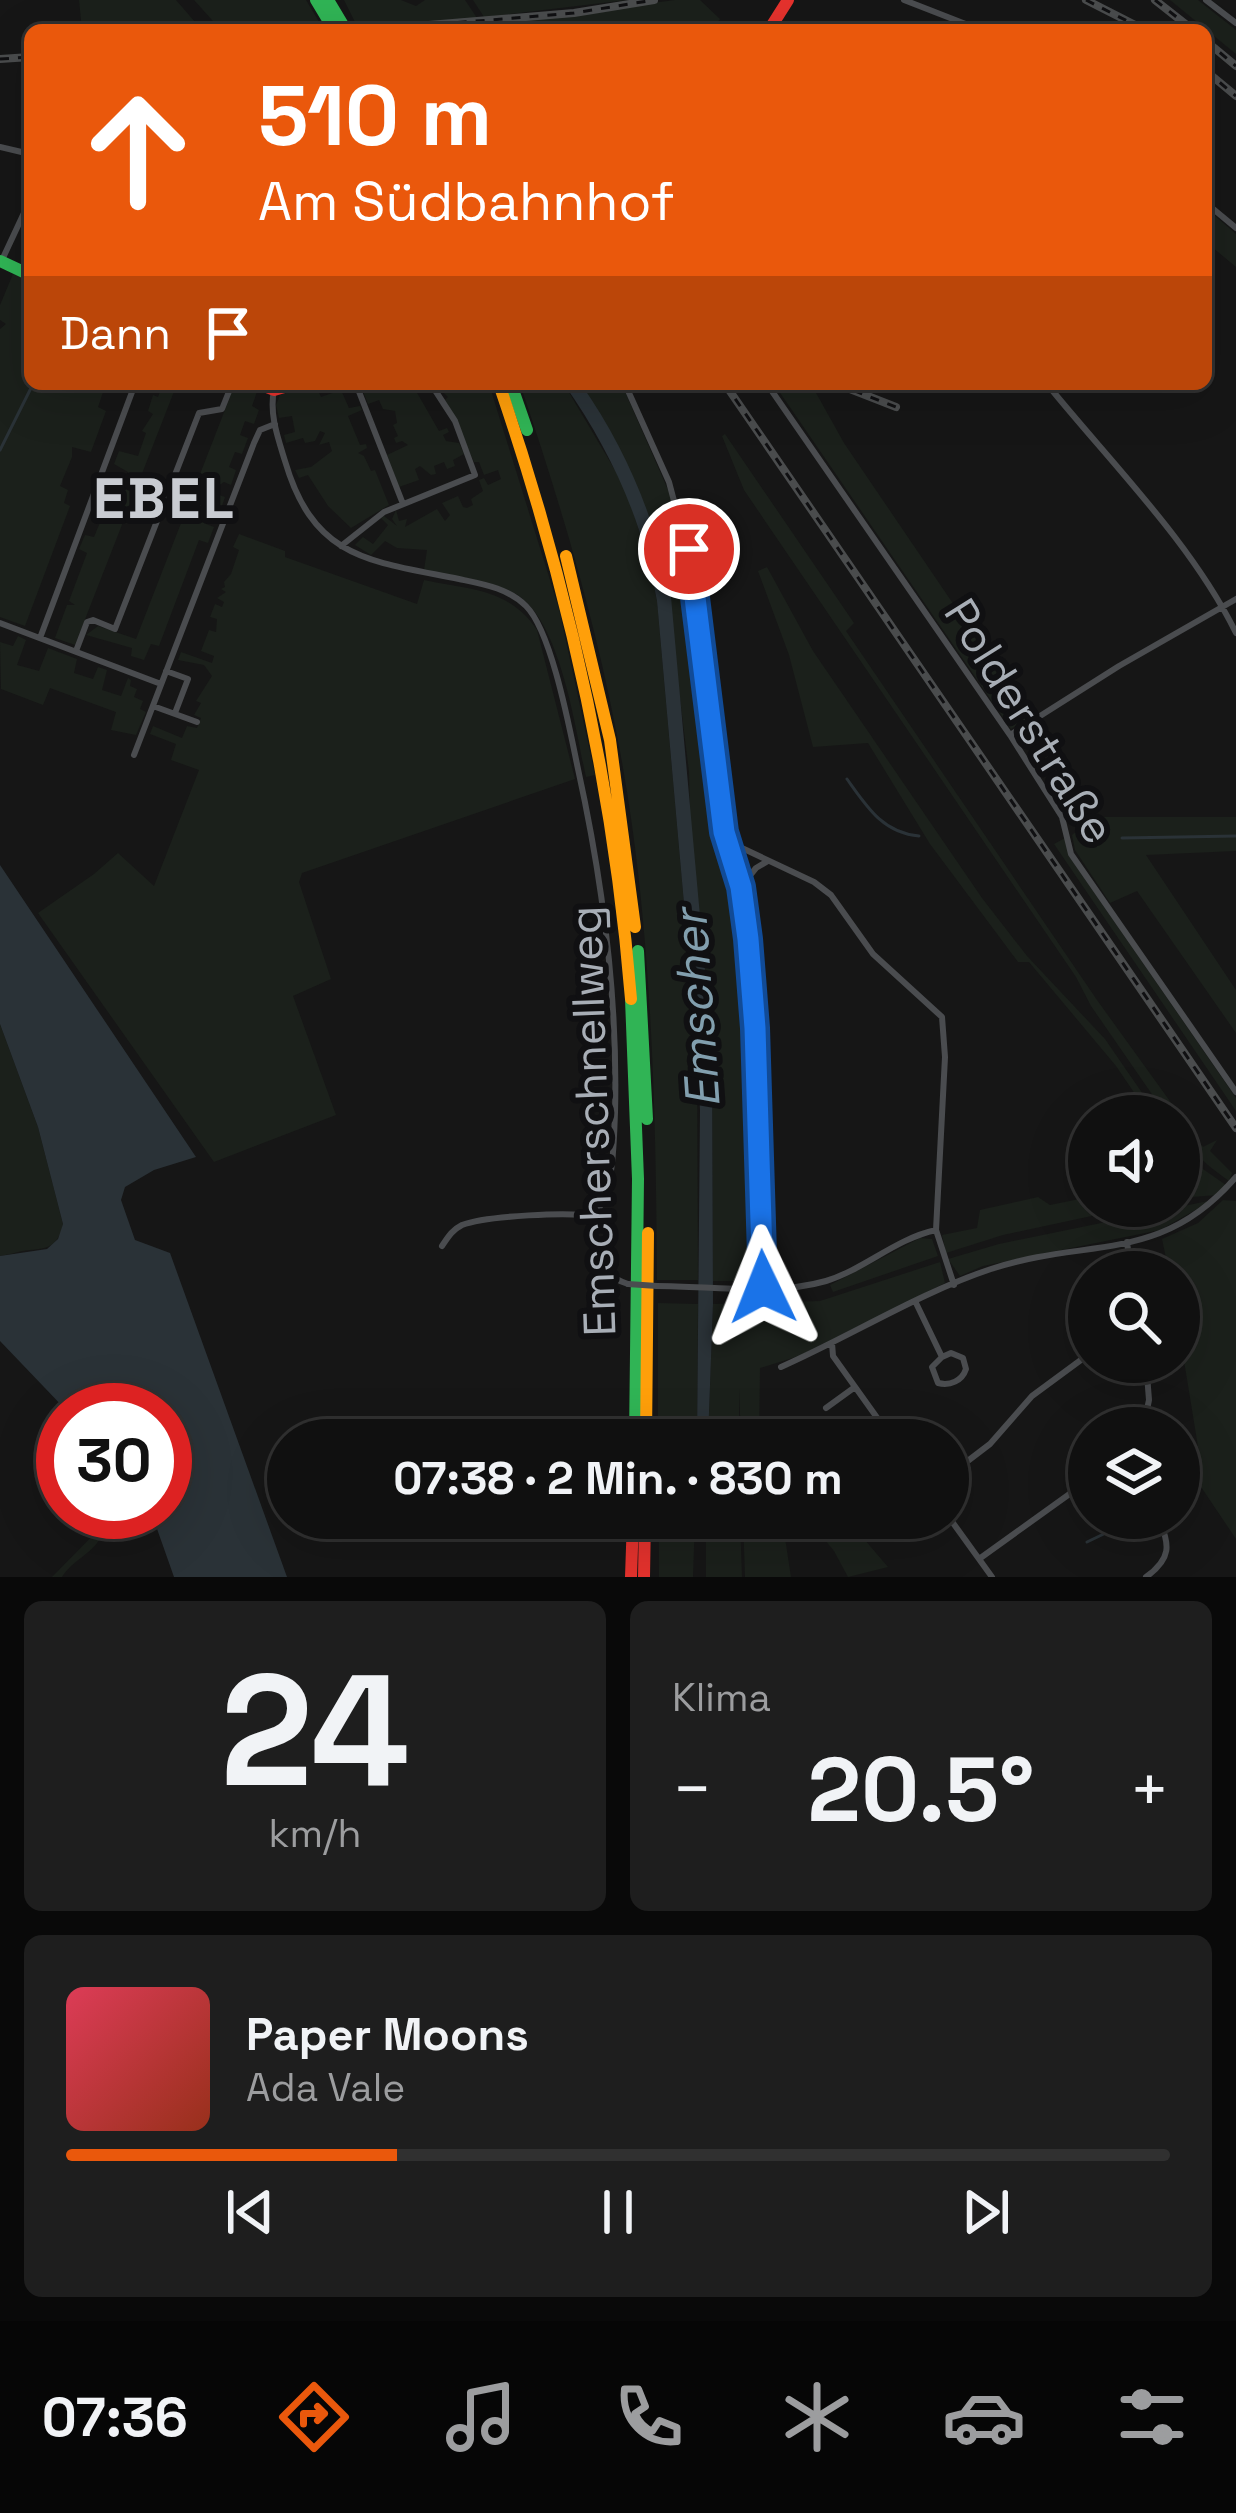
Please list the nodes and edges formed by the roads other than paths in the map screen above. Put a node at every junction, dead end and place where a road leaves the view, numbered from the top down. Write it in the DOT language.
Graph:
graph roads {
  1 [pos="316,0"];
  2 [pos="904,0"];
  3 [pos="1206,0"];
  4 [pos="1236,23"];
  5 [pos="338,24"];
  6 [pos="966,24"];
  7 [pos="1212,207"];
  8 [pos="24,212"];
  9 [pos="1236,228"];
  10 [pos="0,262"];
  11 [pos="133,390"];
  12 [pos="230,390"];
  13 [pos="274,390"];
  14 [pos="358,390"];
  15 [pos="435,390"];
  16 [pos="501,390"];
  17 [pos="513,390"];
  18 [pos="628,390"];
  19 [pos="771,390"];
  20 [pos="1052,390"];
  21 [pos="275,424"];
  22 [pos="403,504"];
  23 [pos="341,546"];
  24 [pos="1236,598"];
  25 [pos="1223,606"];
  26 [pos="0,622"];
  27 [pos="1236,633"];
  28 [pos="40,638"];
  29 [pos="76,651"];
  30 [pos="166,671"];
  31 [pos="161,683"];
  32 [pos="153,706"];
  33 [pos="175,713"];
  34 [pos="196,722"];
  35 [pos="1010,735"];
  36 [pos="134,755"];
  37 [pos="726,836"];
  38 [pos="769,860"];
  39 [pos="741,887"];
  40 [pos="1236,1092"];
  41 [pos="1236,1178"];
  42 [pos="596,1217"];
  43 [pos="936,1230"];
  44 [pos="1127,1242"];
  45 [pos="442,1246"];
  46 [pos="1128,1251"];
  47 [pos="954,1285"];
  48 [pos="763,1287"];
  49 [pos="916,1303"];
  50 [pos="832,1343"];
  51 [pos="942,1357"];
  52 [pos="781,1367"];
  53 [pos="1068,1369"];
  54 [pos="855,1388"];
  55 [pos="826,1408"];
  56 [pos="635,1419"];
  57 [pos="646,1419"];
  58 [pos="878,1419"];
  59 [pos="969,1460"];
  60 [pos="1068,1495"];
  61 [pos="632,1539"];
  62 [pos="645,1539"];
  63 [pos="965,1539"];
  64 [pos="1166,1539"];
  65 [pos="979,1559"];
  66 [pos="631,1577"];
  67 [pos="644,1577"];
  68 [pos="992,1577"];
  69 [pos="1146,1577"];
  1 -- 5 [label="main road"];
  2 -- 6 [label="street"];
  3 -- 4 [label="street"];
  7 -- 9 [label="street"];
  8 -- 10 [label="street"];
  11 -- 28 [label="street"];
  12 -- 29 [label="street"];
  13 -- 21 [label="street"];
  14 -- 22 [label="street"];
  15 -- 22 [label="street"];
  16 -- 56 [label="main road, Emscherschnellweg"];
  17 -- 57 [label="main road, Emscherschnellweg"];
  18 -- 37 [label="street"];
  19 -- 35 [label="street, Polderstraße"];
  20 -- 25 [label="street"];
  21 -- 23 [label="street"];
  21 -- 30 [label="street"];
  22 -- 23 [label="street"];
  23 -- 42 [label="street"];
  24 -- 25 [label="street"];
  25 -- 27 [label="street"];
  25 -- 35 [label="street"];
  26 -- 28 [label="street"];
  28 -- 29 [label="street"];
  29 -- 31 [label="street"];
  30 -- 31 [label="street"];
  30 -- 33 [label="street"];
  31 -- 32 [label="street"];
  32 -- 33 [label="street"];
  32 -- 36 [label="street"];
  33 -- 34 [label="street"];
  35 -- 40 [label="street, Polderstraße"];
  37 -- 38 [label="street"];
  37 -- 39 [label="street"];
  38 -- 39 [label="street"];
  38 -- 43 [label="street"];
  39 -- 48 [label="street"];
  41 -- 44 [label="street"];
  42 -- 45 [label="street"];
  42 -- 48 [label="street, bridge"];
  43 -- 47 [label="street"];
  43 -- 48 [label="street"];
  44 -- 46 [label="street"];
  44 -- 47 [label="street"];
  47 -- 49 [label="street"];
  49 -- 50 [label="street"];
  49 -- 51 [label="street"];
  50 -- 52 [label="street"];
  50 -- 54 [label="street"];
  51 -- 51 [label="street"];
  53 -- 59 [label="street"];
  54 -- 55 [label="street"];
  54 -- 58 [label="street"];
  60 -- 65 [label="street"];
  61 -- 66 [label="main road"];
  62 -- 67 [label="main road"];
  63 -- 65 [label="street"];
  64 -- 69 [label="street"];
  65 -- 68 [label="street"];
}
